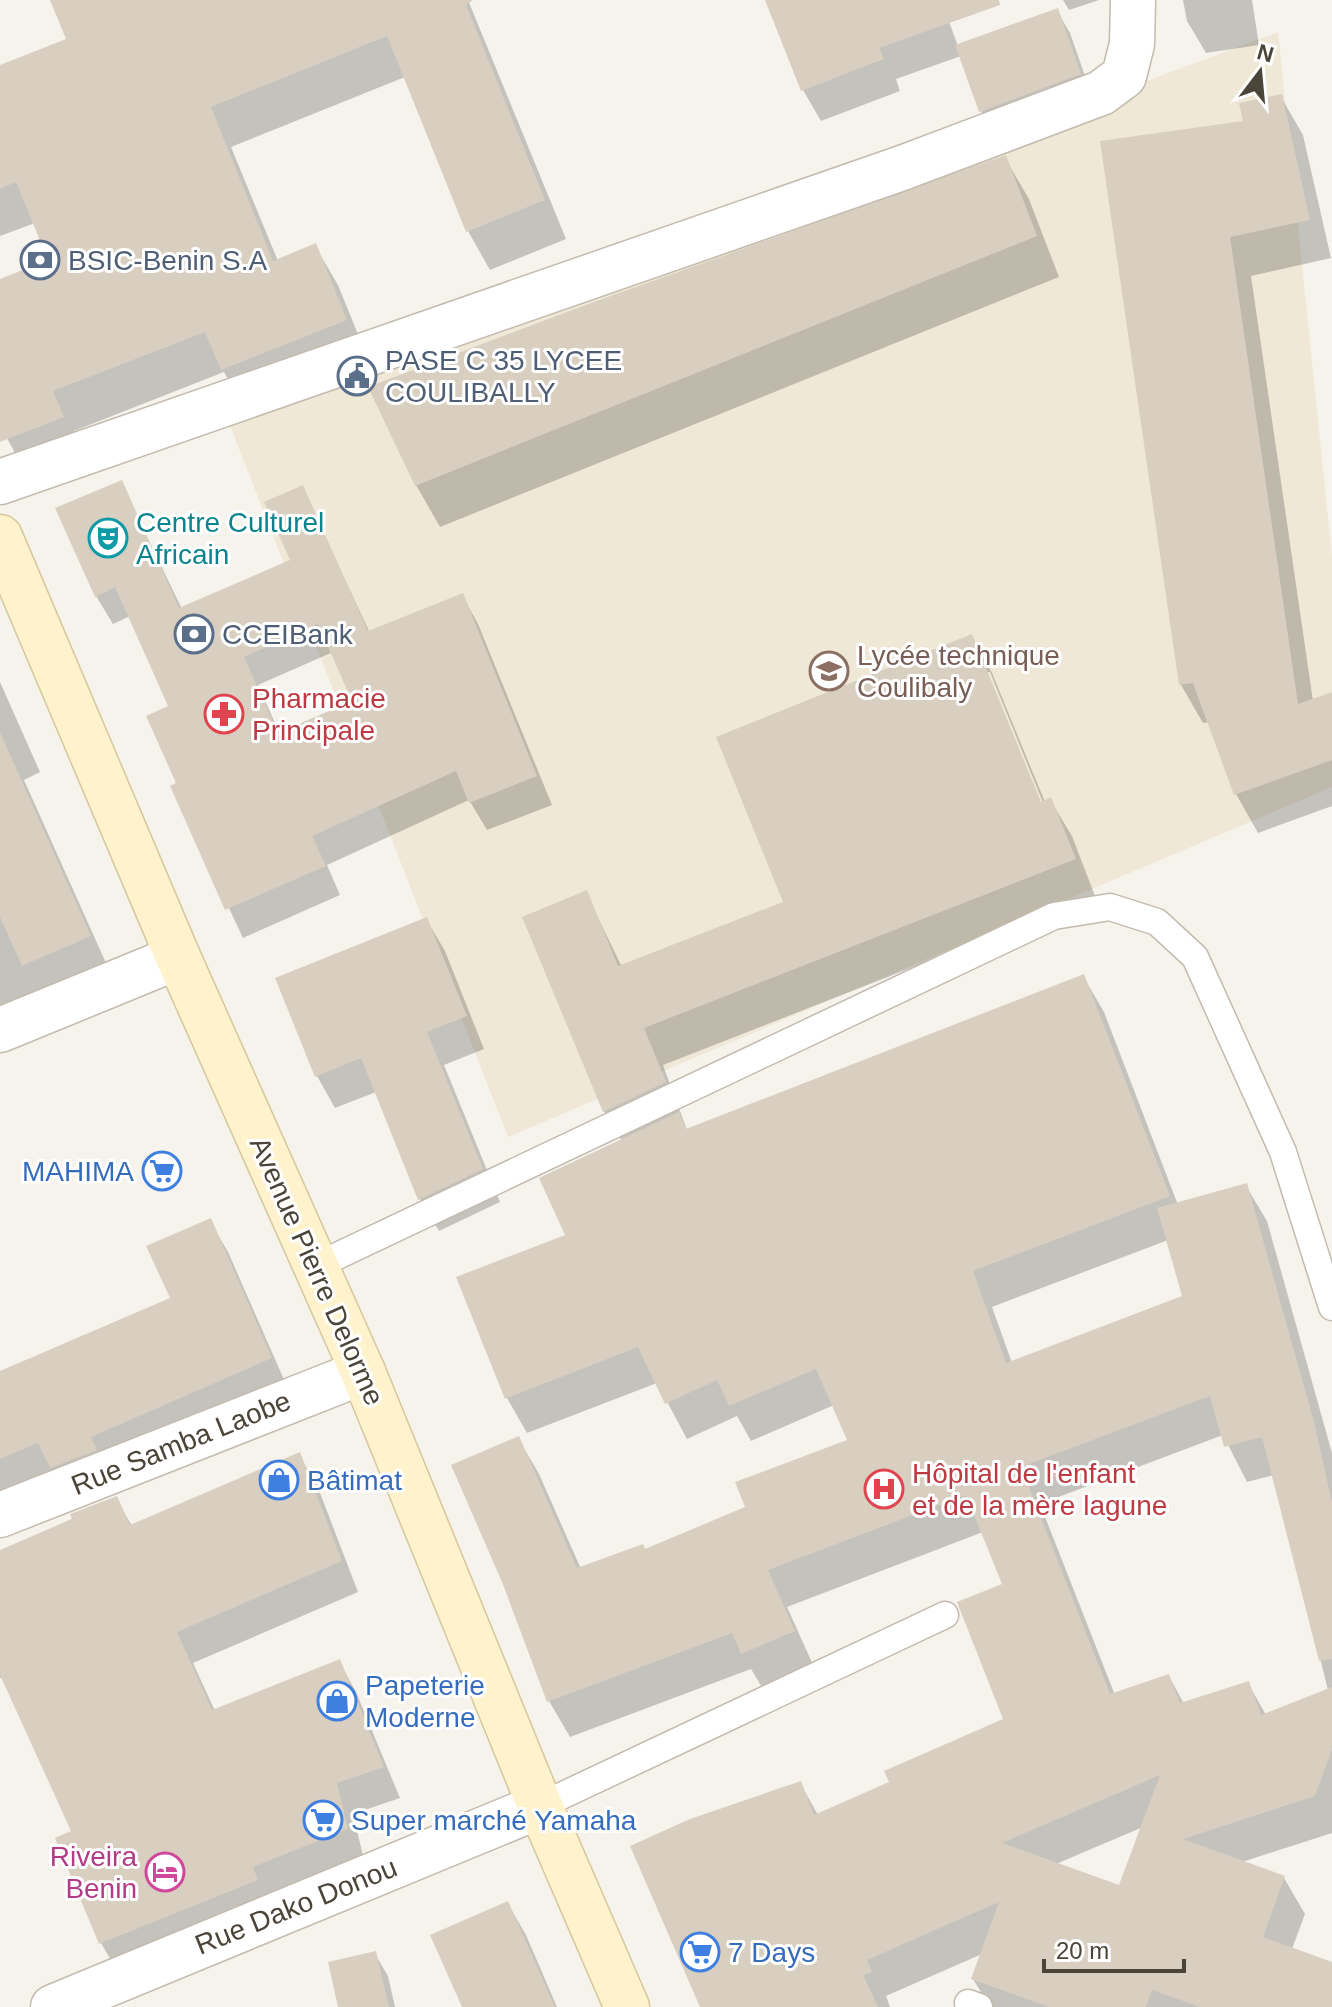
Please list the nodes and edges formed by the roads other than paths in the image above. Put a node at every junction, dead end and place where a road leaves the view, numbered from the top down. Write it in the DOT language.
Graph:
graph roads {
  1 [pos="1133,0"];
  2 [pos="0,482"];
  3 [pos="0,537"];
  4 [pos="178,957"];
  5 [pos="0,1030"];
  6 [pos="314,1267"];
  7 [pos="1332,1307"];
  8 [pos="363,1372"];
  9 [pos="0,1515"];
  10 [pos="945,1615"];
  11 [pos="540,1806"];
  12 [pos="53,2007"];
  13 [pos="627,2007"];
  1 -- 2 [label="street"];
  3 -- 4 [label="main road, Avenue Pierre Delorme"];
  4 -- 5 [label="street"];
  4 -- 6 [label="main road, Avenue Pierre Delorme"];
  6 -- 7 [label="lane"];
  6 -- 8 [label="main road, Avenue Pierre Delorme"];
  8 -- 9 [label="street, Rue Samba Laobe"];
  8 -- 11 [label="main road, Avenue Pierre Delorme"];
  10 -- 11 [label="lane"];
  11 -- 12 [label="street, Rue Dako Donou"];
  11 -- 13 [label="main road, Avenue Pierre Delorme"];
}
